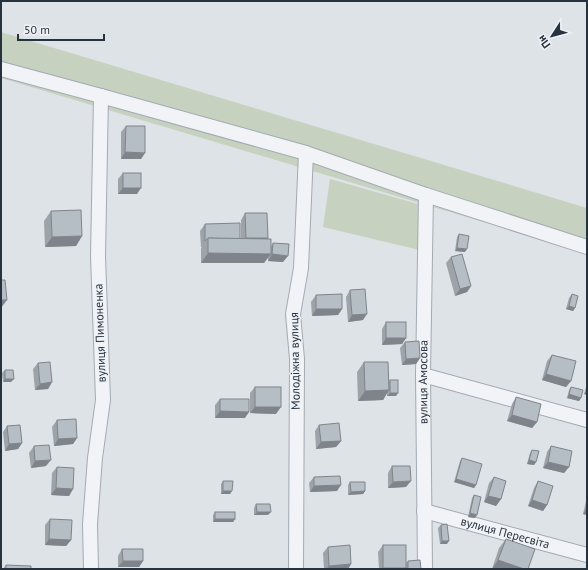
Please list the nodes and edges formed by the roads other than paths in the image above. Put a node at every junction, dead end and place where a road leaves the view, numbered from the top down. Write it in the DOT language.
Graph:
graph roads {
  1 [pos="1,70"];
  2 [pos="101,96"];
  3 [pos="306,153"];
  4 [pos="426,195"];
  5 [pos="587,247"];
  6 [pos="423,375"];
  7 [pos="587,420"];
  8 [pos="424,511"];
  9 [pos="587,555"];
  10 [pos="91,569"];
  11 [pos="296,569"];
  12 [pos="425,569"];
  1 -- 2 [label="street"];
  2 -- 3 [label="street"];
  2 -- 10 [label="street, вулиця Пимоненка"];
  3 -- 4 [label="street"];
  3 -- 11 [label="street, Молодіжна вулиця"];
  4 -- 5 [label="street"];
  4 -- 6 [label="street, вулиця Амосова"];
  6 -- 7 [label="street"];
  6 -- 8 [label="street, вулиця Амосова"];
  8 -- 9 [label="street, вулиця Пересвіта"];
  8 -- 12 [label="street, вулиця Амосова"];
}
